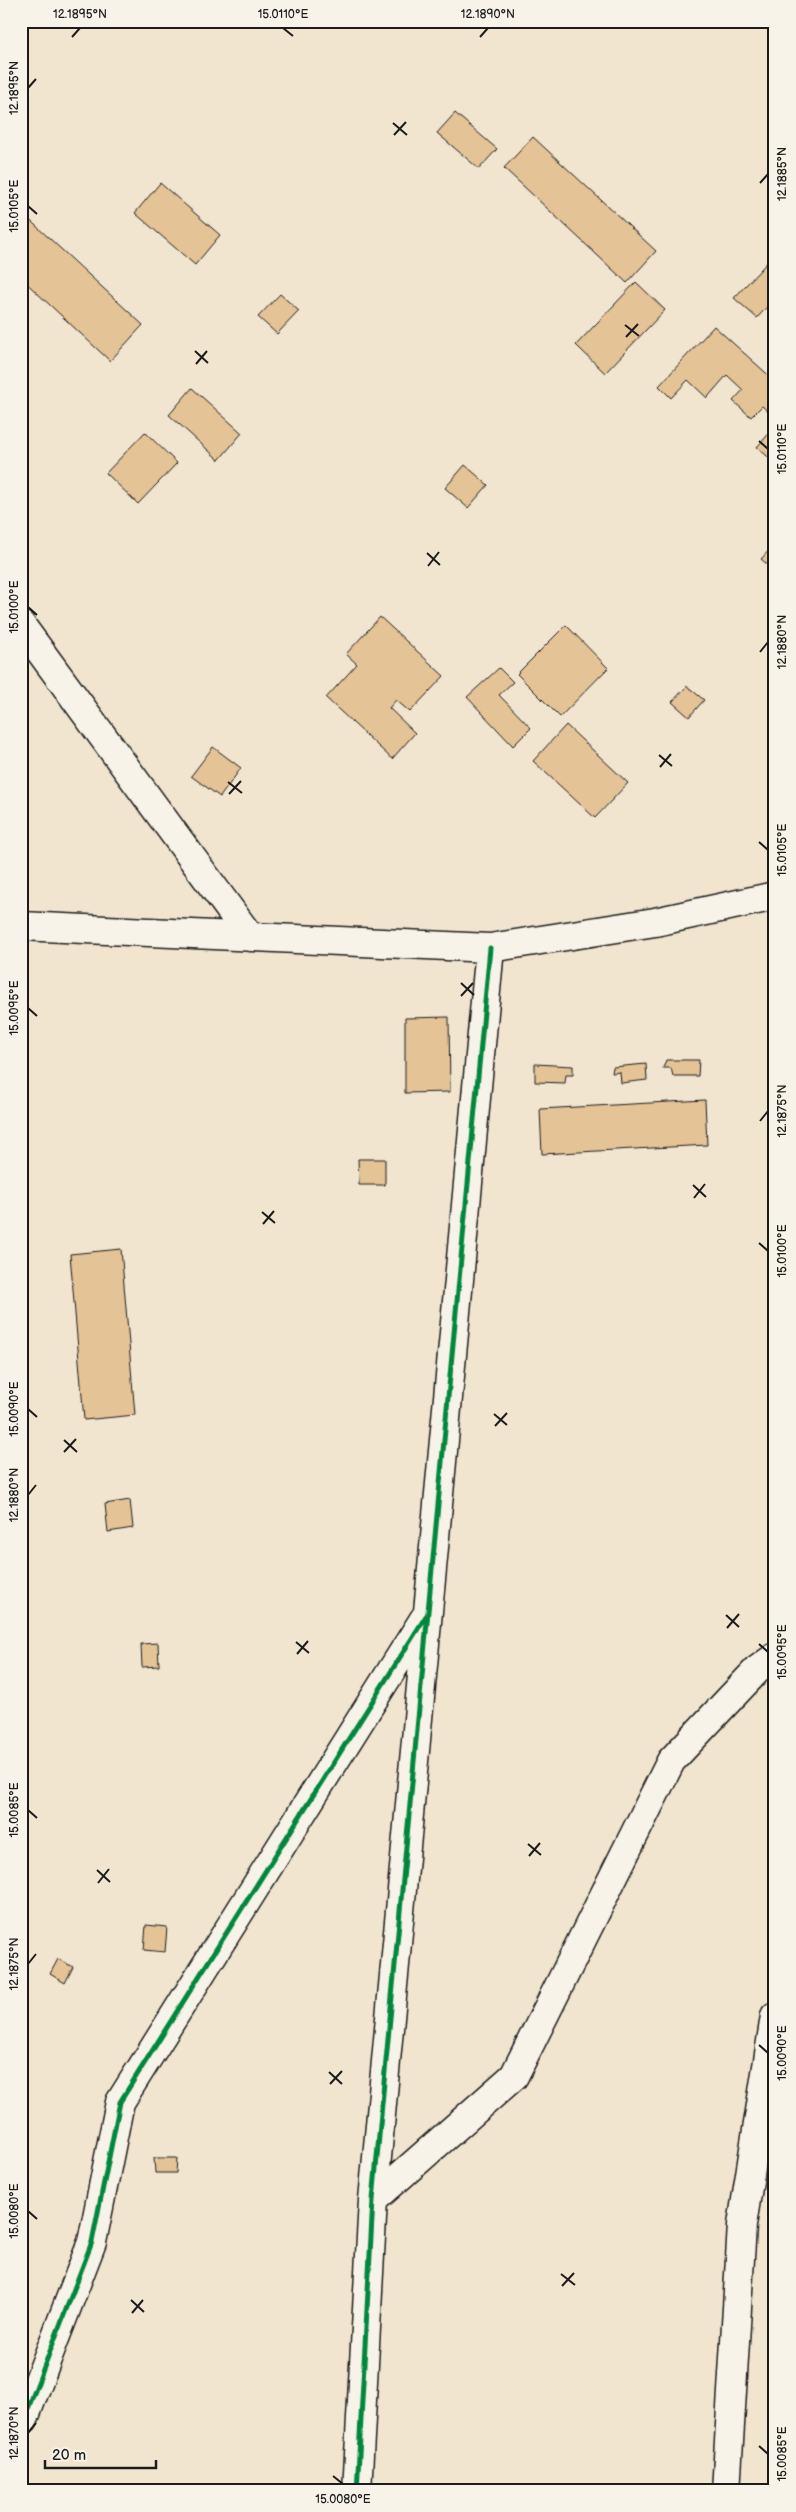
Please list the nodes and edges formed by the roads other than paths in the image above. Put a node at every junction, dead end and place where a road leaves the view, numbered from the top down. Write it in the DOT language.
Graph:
graph roads {
  1 [pos="21,625"];
  2 [pos="775,896"];
  3 [pos="21,926"];
  4 [pos="250,937"];
  5 [pos="490,948"];
  6 [pos="428,1614"];
  7 [pos="775,1657"];
  8 [pos="775,2016"];
  9 [pos="373,2200"];
  10 [pos="21,2421"];
  11 [pos="357,2491"];
  12 [pos="726,2491"];
  1 -- 4 [label="street"];
  2 -- 5 [label="street"];
  3 -- 4 [label="street"];
  4 -- 5 [label="street"];
  5 -- 6 [label="street"];
  6 -- 9 [label="street"];
  6 -- 10 [label="street"];
  7 -- 9 [label="street"];
  8 -- 12 [label="street"];
  9 -- 11 [label="street"];
}
